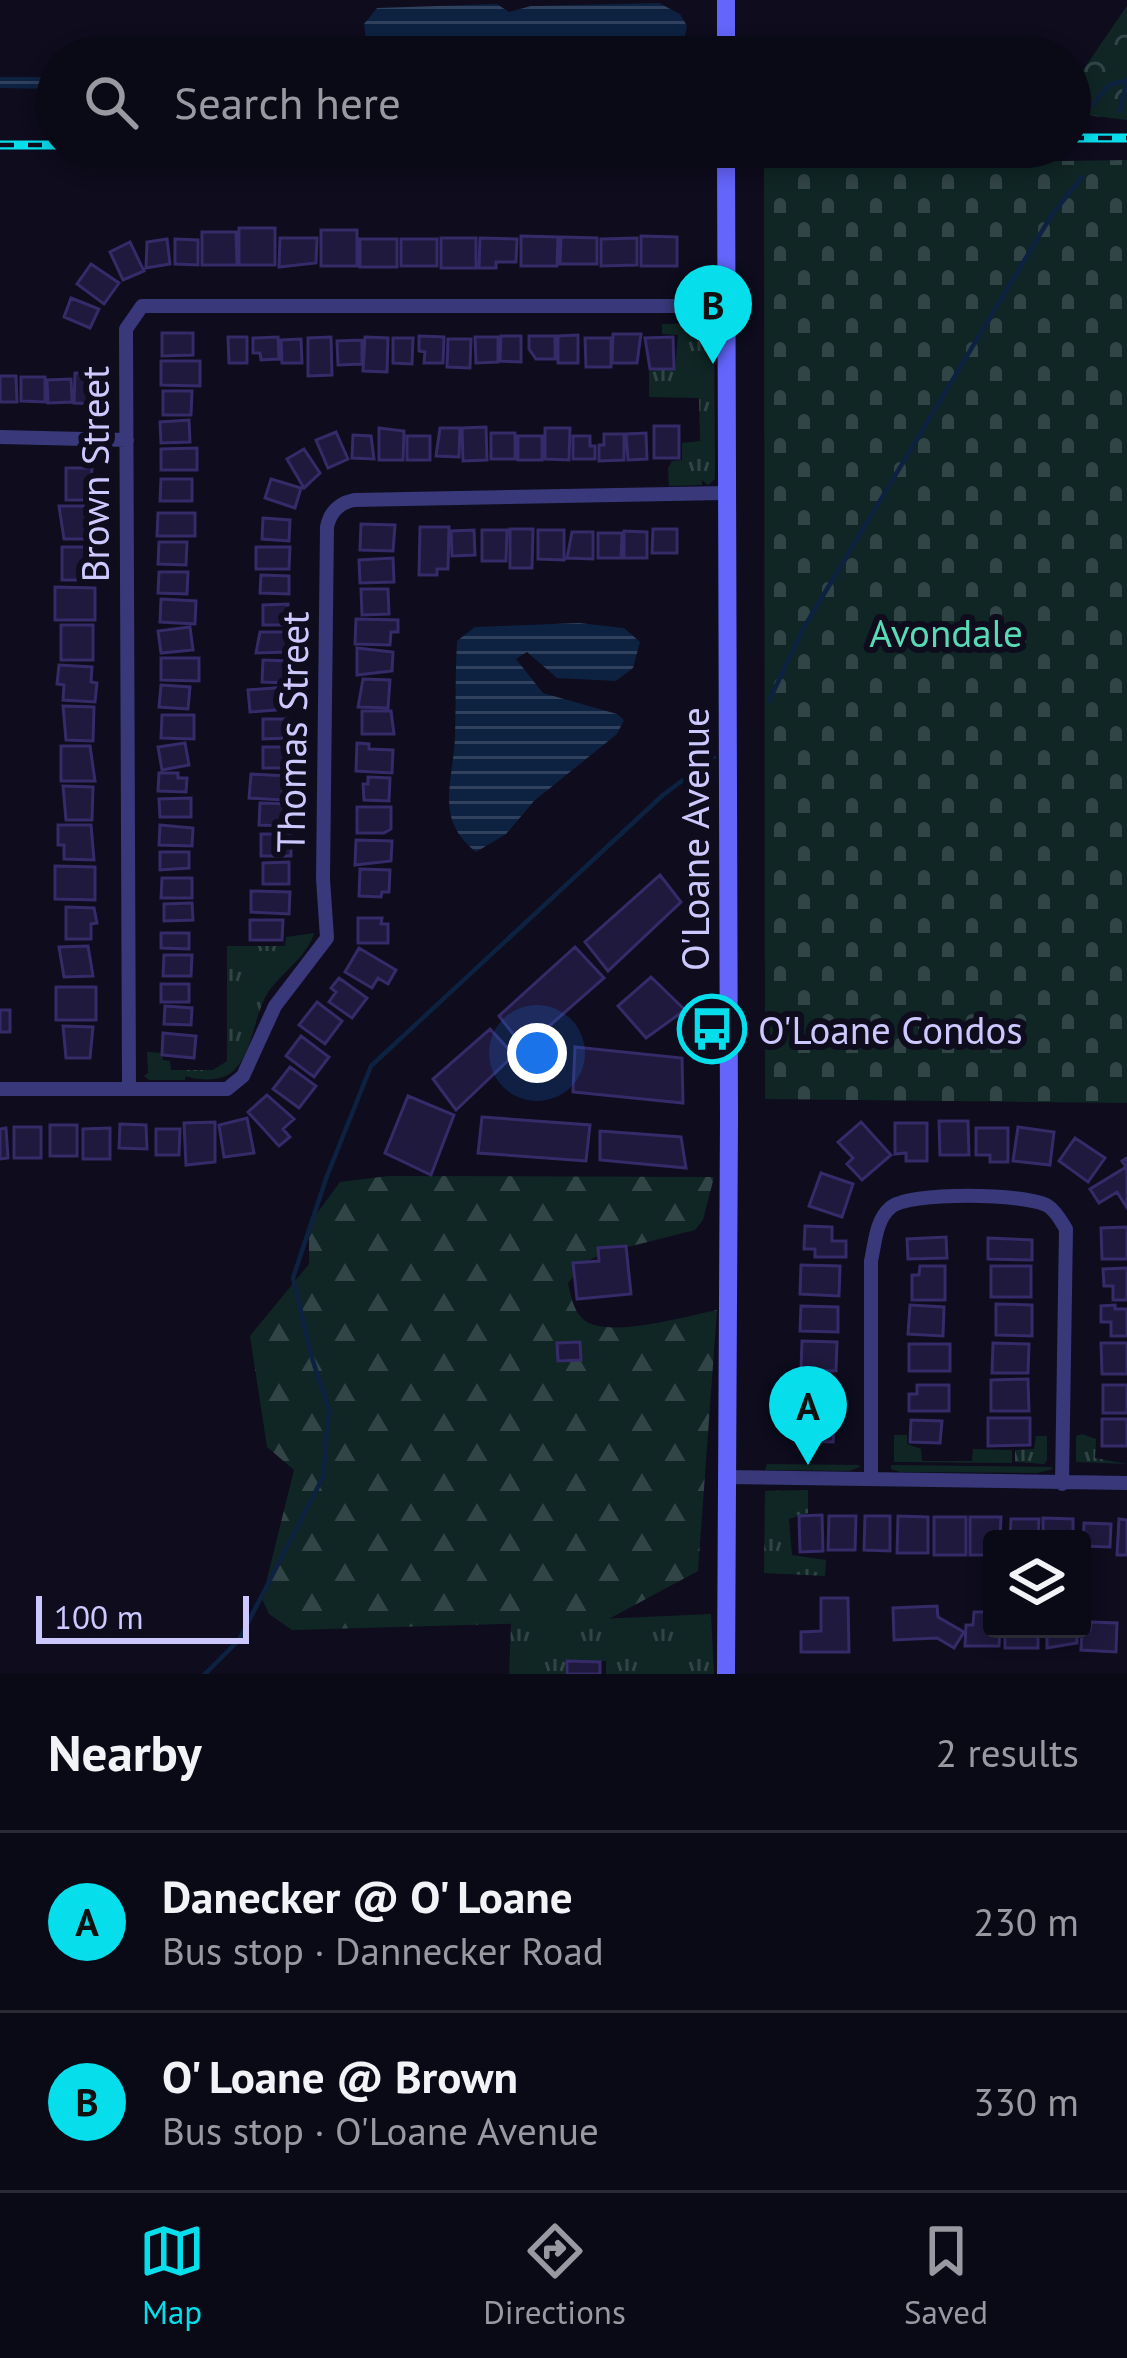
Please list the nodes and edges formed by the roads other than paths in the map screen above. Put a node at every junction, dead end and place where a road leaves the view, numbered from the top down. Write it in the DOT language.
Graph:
graph roads {
  1 [pos="726,0"];
  2 [pos="726,36"];
  3 [pos="726,168"];
  4 [pos="725,306"];
  5 [pos="0,437"];
  6 [pos="127,440"];
  7 [pos="725,493"];
  8 [pos="129,1086"];
  9 [pos="0,1089"];
  10 [pos="725,1477"];
  11 [pos="871,1479"];
  12 [pos="1062,1484"];
  13 [pos="1127,1484"];
  14 [pos="726,1674"];
  1 -- 2 [label="street"];
  3 -- 4 [label="street, O'Loane Avenue"];
  4 -- 6 [label="street, Brown Street"];
  4 -- 7 [label="street, O'Loane Avenue"];
  5 -- 6 [label="street"];
  6 -- 8 [label="street, Brown Street"];
  7 -- 8 [label="street, Thomas Street"];
  7 -- 10 [label="street, O'Loane Avenue"];
  8 -- 9 [label="street, Thomas Street"];
  10 -- 11 [label="street"];
  10 -- 14 [label="street, O'Loane Avenue"];
  11 -- 12 [label="street"];
  11 -- 12 [label="street"];
  12 -- 13 [label="street"];
}
